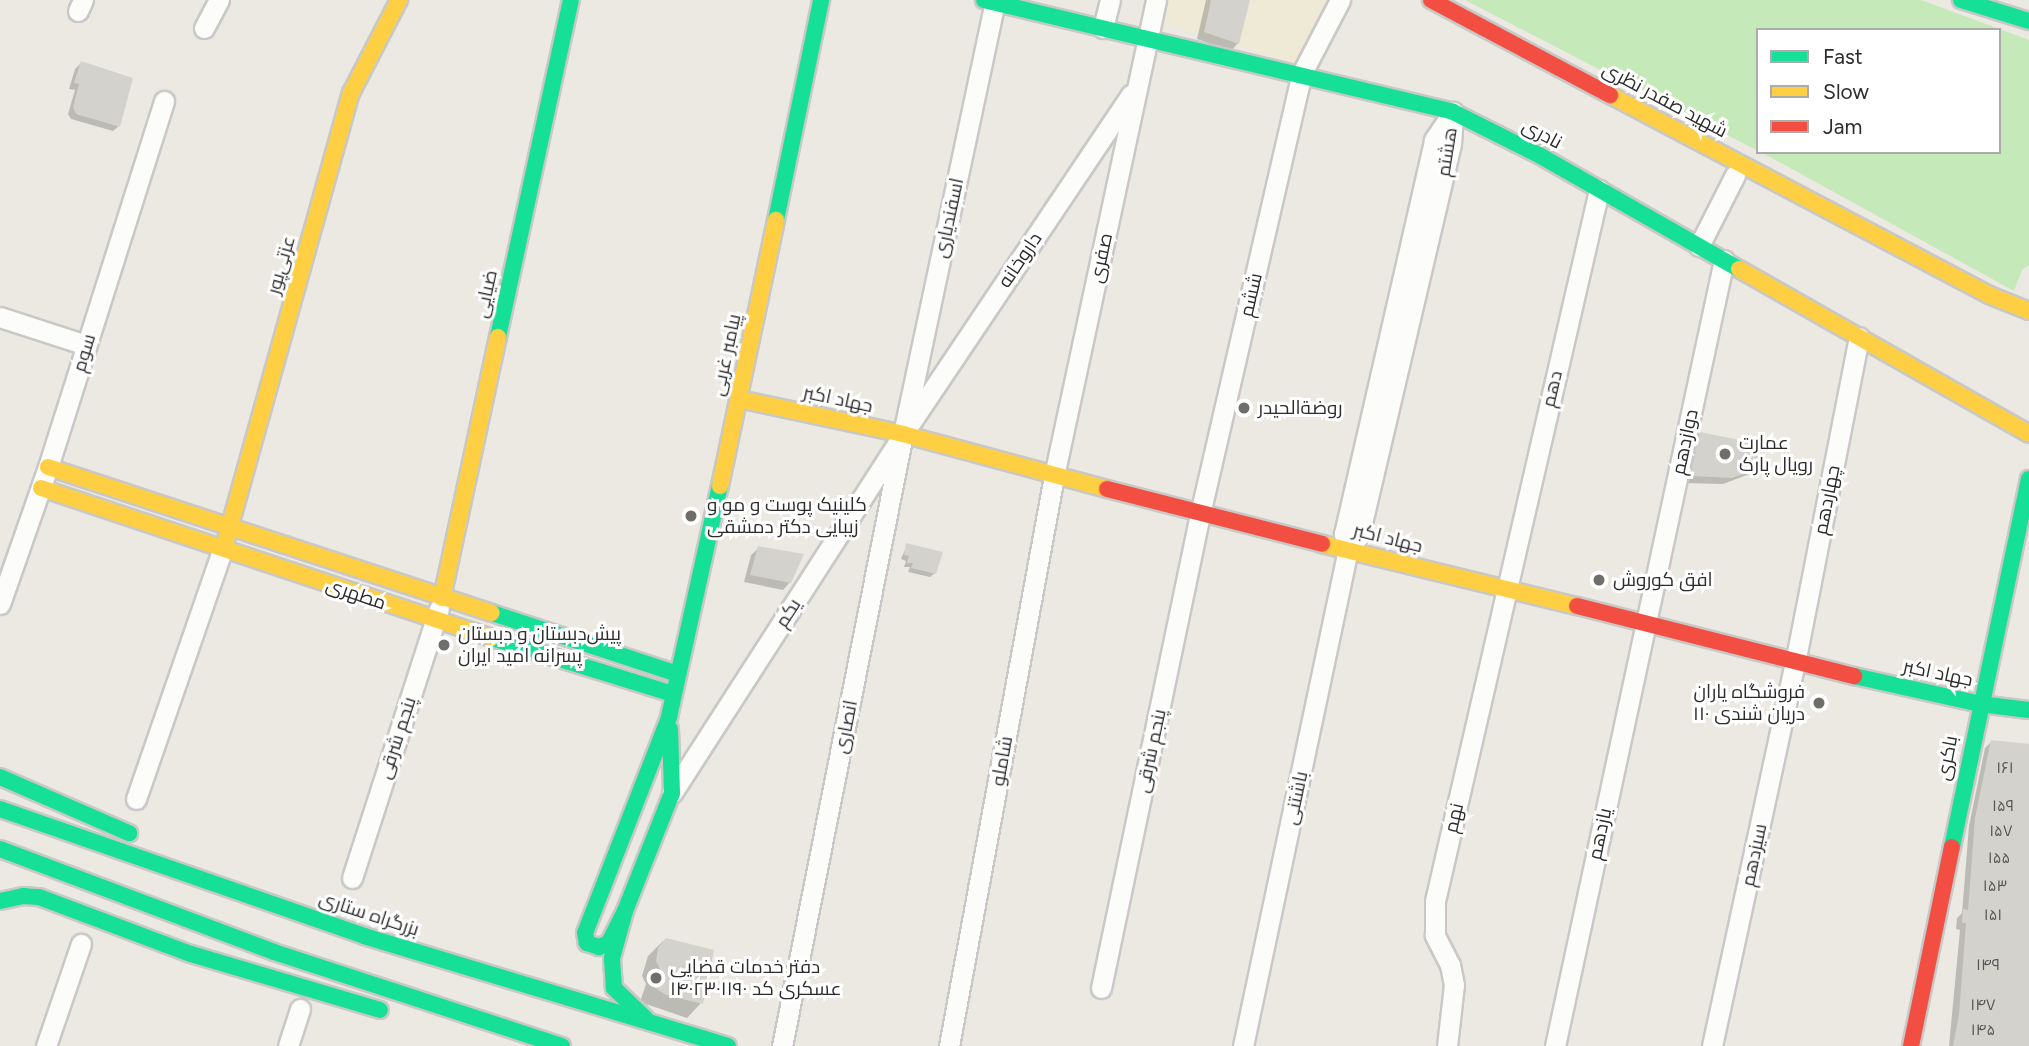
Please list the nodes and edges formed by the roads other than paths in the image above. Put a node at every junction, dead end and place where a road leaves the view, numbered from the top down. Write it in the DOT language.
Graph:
graph roads {
  1 [pos="219,0"];
  2 [pos="399,0"];
  3 [pos="571,0"];
  4 [pos="821,0"];
  5 [pos="1110,0"];
  6 [pos="1156,0"];
  7 [pos="1340,0"];
  8 [pos="1431,0"];
  9 [pos="1961,0"];
  10 [pos="990,1"];
  11 [pos="2029,21"];
  12 [pos="204,28"];
  13 [pos="1103,28"];
  14 [pos="1147,39"];
  15 [pos="1301,75"];
  16 [pos="1137,85"];
  17 [pos="164,101"];
  18 [pos="1453,112"];
  19 [pos="1735,175"];
  20 [pos="1599,190"];
  21 [pos="1699,246"];
  22 [pos="1724,260"];
  23 [pos="2029,311"];
  24 [pos="0,317"];
  25 [pos="1859,337"];
  26 [pos="86,345"];
  27 [pos="739,399"];
  28 [pos="903,434"];
  29 [pos="2029,434"];
  30 [pos="48,467"];
  31 [pos="1055,476"];
  32 [pos="2029,480"];
  33 [pos="41,488"];
  34 [pos="1200,514"];
  35 [pos="232,525"];
  36 [pos="223,548"];
  37 [pos="1348,549"];
  38 [pos="1505,589"];
  39 [pos="442,598"];
  40 [pos="0,604"];
  41 [pos="435,621"];
  42 [pos="1645,623"];
  43 [pos="1795,663"];
  44 [pos="678,674"];
  45 [pos="673,694"];
  46 [pos="1980,704"];
  47 [pos="2029,710"];
  48 [pos="669,717"];
  49 [pos="0,777"];
  50 [pos="672,793"];
  51 [pos="136,799"];
  52 [pos="0,809"];
  53 [pos="0,849"];
  54 [pos="352,878"];
  55 [pos="260,898"];
  56 [pos="0,901"];
  57 [pos="625,911"];
  58 [pos="81,944"];
  59 [pos="1101,988"];
  60 [pos="300,1009"];
  61 [pos="444,1009"];
  62 [pos="402,1016"];
  63 [pos="425,1016"];
  64 [pos="650,1023"];
  65 [pos="527,1040"];
  66 [pos="46,1046"];
  67 [pos="288,1046"];
  68 [pos="562,1046"];
  69 [pos="728,1046"];
  70 [pos="782,1046"];
  71 [pos="949,1046"];
  72 [pos="1243,1046"];
  73 [pos="1447,1046"];
  74 [pos="1555,1046"];
  75 [pos="1713,1046"];
  76 [pos="1911,1046"];
  1 -- 12 [label="street"];
  2 -- 35 [label="main road, عزتی‌پور"];
  3 -- 39 [label="main road, ضیایی"];
  4 -- 27 [label="main road, پیامبر غربی"];
  5 -- 13 [label="street"];
  6 -- 14 [label="street, صفری"];
  7 -- 15 [label="street, ششم"];
  8 -- 23 [label="main road, شهید صفدر نظری"];
  9 -- 11 [label="main road"];
  10 -- 13 [label="main road, نادری"];
  10 -- 28 [label="street, اسفندیاری"];
  13 -- 14 [label="main road, نادری"];
  14 -- 15 [label="main road, نادری"];
  14 -- 16 [label="street, صفری"];
  15 -- 18 [label="main road, نادری"];
  15 -- 34 [label="street, ششم"];
  16 -- 28 [label="street, داروخانه"];
  16 -- 31 [label="street, صفری"];
  17 -- 26 [label="street, سوم"];
  18 -- 20 [label="main road, نادری"];
  18 -- 37 [label="street, هشتم"];
  19 -- 21 [label="street"];
  20 -- 21 [label="main road, نادری"];
  20 -- 38 [label="street, دهم"];
  21 -- 22 [label="main road, نادری"];
  22 -- 25 [label="main road, نادری"];
  22 -- 42 [label="street, دوازدهم"];
  24 -- 26 [label="street"];
  25 -- 29 [label="main road, نادری"];
  25 -- 43 [label="street, چهاردهم"];
  26 -- 30 [label="street, سوم"];
  27 -- 28 [label="main road, جهاد اکبر"];
  27 -- 44 [label="main road, پیامبر غربی"];
  28 -- 31 [label="main road, جهاد اکبر"];
  28 -- 50 [label="street, یکم"];
  28 -- 70 [label="street, انصاری"];
  30 -- 33 [label="street, سوم"];
  30 -- 35 [label="main road, مطهری"];
  31 -- 34 [label="main road, جهاد اکبر"];
  31 -- 71 [label="street, شاملو"];
  32 -- 46 [label="main road, باکری"];
  33 -- 36 [label="main road, مطهری"];
  33 -- 40 [label="street, سوم"];
  34 -- 37 [label="main road, جهاد اکبر"];
  34 -- 59 [label="street, پنجم شرقی"];
  35 -- 36 [label="main road, عزتی‌پور"];
  35 -- 39 [label="main road, مطهری"];
  36 -- 41 [label="main road, مطهری"];
  36 -- 51 [label="street"];
  37 -- 38 [label="main road, جهاد اکبر"];
  37 -- 72 [label="street, باشتنی"];
  38 -- 42 [label="main road, جهاد اکبر"];
  38 -- 73 [label="street, نهم"];
  39 -- 41 [label="street, پنجم شرقی"];
  39 -- 44 [label="main road, مطهری"];
  41 -- 45 [label="main road, مطهری"];
  41 -- 54 [label="street, پنجم شرقی"];
  42 -- 43 [label="main road, جهاد اکبر"];
  42 -- 74 [label="street, یازدهم"];
  43 -- 46 [label="main road, جهاد اکبر"];
  43 -- 75 [label="street, سیزدهم"];
  44 -- 45 [label="main road, پیامبر غربی"];
  45 -- 48 [label="main road, پیامبر غربی"];
  46 -- 47 [label="main road, جهاد اکبر"];
  46 -- 76 [label="main road, باکری"];
  48 -- 50 [label="main road, پیامبر غربی"];
  48 -- 57 [label="main road, پیامبر غربی"];
  49 -- 55 [label="main road"];
  50 -- 57 [label="main road, پیامبر غربی"];
  52 -- 55 [label="main road, بزرگراه ستاری"];
  53 -- 61 [label="main road"];
  55 -- 64 [label="main road, بزرگراه ستاری"];
  56 -- 62 [label="main road"];
  57 -- 64 [label="main road, پیامبر غربی"];
  58 -- 66 [label="street"];
  60 -- 67 [label="street"];
  61 -- 63 [label="main road"];
  61 -- 65 [label="main road"];
  64 -- 69 [label="main road, بزرگراه ستاری"];
  65 -- 68 [label="main road"];
}
